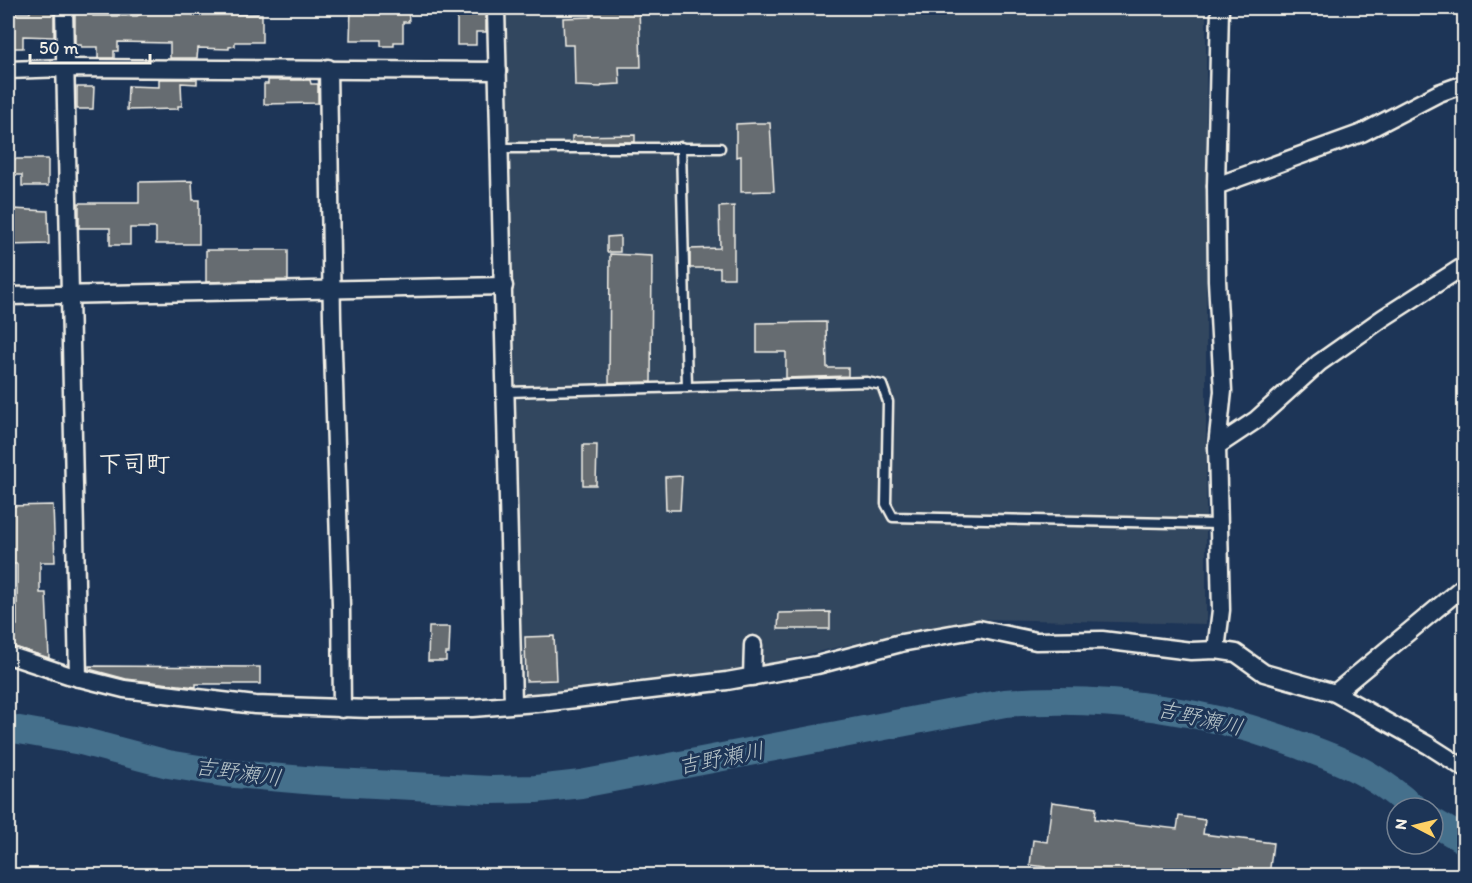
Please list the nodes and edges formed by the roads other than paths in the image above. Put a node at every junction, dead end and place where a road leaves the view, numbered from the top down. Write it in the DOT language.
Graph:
graph roads {
  1 [pos="64,8"];
  2 [pos="496,8"];
  3 [pos="1220,8"];
  4 [pos="65,68"];
  5 [pos="328,68"];
  6 [pos="8,70"];
  7 [pos="498,70"];
  8 [pos="1464,84"];
  9 [pos="681,147"];
  10 [pos="501,148"];
  11 [pos="720,148"];
  12 [pos="1216,186"];
  13 [pos="1464,266"];
  14 [pos="504,286"];
  15 [pos="333,289"];
  16 [pos="69,295"];
  17 [pos="8,296"];
  18 [pos="687,387"];
  19 [pos="506,393"];
  20 [pos="1217,446"];
  21 [pos="1218,524"];
  22 [pos="1464,586"];
  23 [pos="753,645"];
  24 [pos="1216,650"];
  25 [pos="8,655"];
  26 [pos="752,677"];
  27 [pos="78,678"];
  28 [pos="1335,693"];
  29 [pos="513,704"];
  30 [pos="342,709"];
  31 [pos="1464,768"];
  1 -- 4 [label="street"];
  2 -- 7 [label="street"];
  3 -- 12 [label="street"];
  4 -- 5 [label="street"];
  4 -- 6 [label="street"];
  4 -- 16 [label="street"];
  5 -- 7 [label="street"];
  5 -- 15 [label="street"];
  7 -- 10 [label="street"];
  8 -- 12 [label="street"];
  9 -- 10 [label="lane"];
  9 -- 11 [label="lane"];
  9 -- 18 [label="lane"];
  10 -- 14 [label="street"];
  12 -- 20 [label="street"];
  13 -- 20 [label="street"];
  14 -- 15 [label="street"];
  14 -- 19 [label="street"];
  15 -- 16 [label="street"];
  15 -- 30 [label="street"];
  16 -- 17 [label="street"];
  16 -- 27 [label="street"];
  18 -- 19 [label="lane"];
  18 -- 21 [label="lane"];
  19 -- 29 [label="street"];
  20 -- 21 [label="street"];
  21 -- 24 [label="street"];
  22 -- 28 [label="street"];
  23 -- 26 [label="street"];
  24 -- 26 [label="street"];
  24 -- 28 [label="street"];
  25 -- 27 [label="street"];
  26 -- 29 [label="street"];
  27 -- 30 [label="street"];
  28 -- 31 [label="street"];
  29 -- 30 [label="street"];
}
